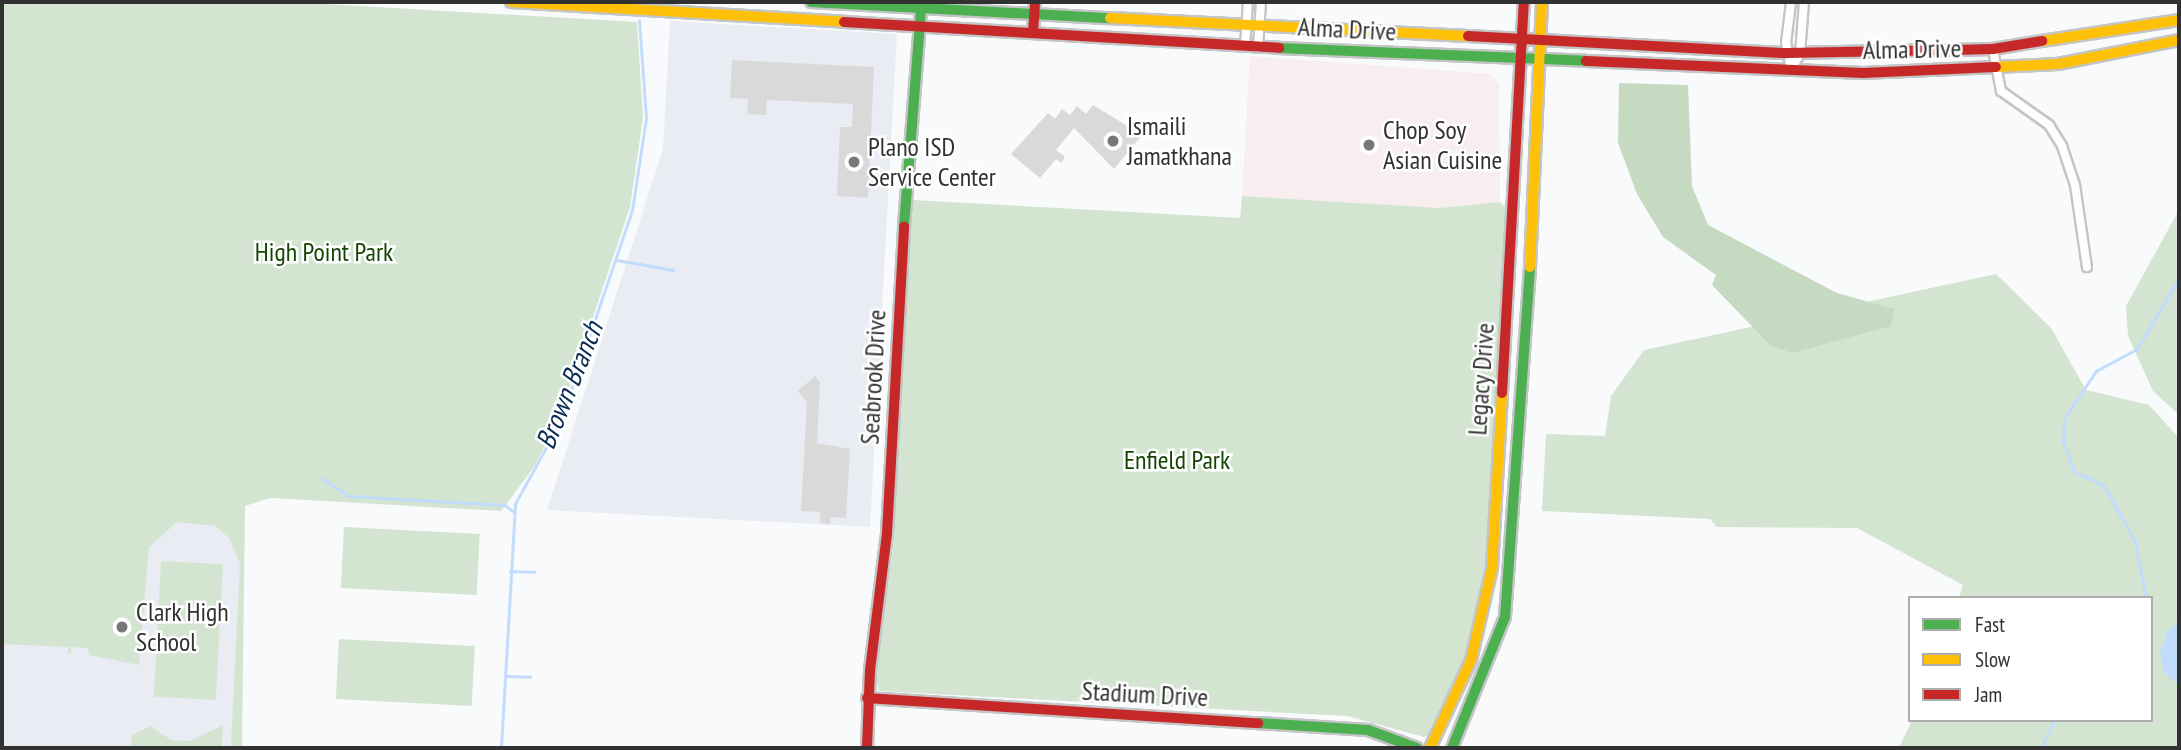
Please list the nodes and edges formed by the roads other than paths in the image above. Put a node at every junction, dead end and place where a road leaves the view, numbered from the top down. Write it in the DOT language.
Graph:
graph roads {
  1 [pos="511,2"];
  2 [pos="723,2"];
  3 [pos="811,2"];
  4 [pos="1035,2"];
  5 [pos="1248,2"];
  6 [pos="1261,2"];
  7 [pos="1524,2"];
  8 [pos="1542,2"];
  9 [pos="1791,2"];
  10 [pos="1804,2"];
  11 [pos="921,8"];
  12 [pos="724,14"];
  13 [pos="1035,15"];
  14 [pos="2179,20"];
  15 [pos="917,25"];
  16 [pos="1247,25"];
  17 [pos="1259,26"];
  18 [pos="1361,31"];
  19 [pos="1034,32"];
  20 [pos="2114,34"];
  21 [pos="1521,38"];
  22 [pos="1541,40"];
  23 [pos="2179,40"];
  24 [pos="1245,47"];
  25 [pos="1684,47"];
  26 [pos="1258,48"];
  27 [pos="1993,49"];
  28 [pos="1362,52"];
  29 [pos="2118,52"];
  30 [pos="1787,54"];
  31 [pos="1800,54"];
  32 [pos="1521,60"];
  33 [pos="1540,61"];
  34 [pos="1683,65"];
  35 [pos="1791,70"];
  36 [pos="1996,70"];
  37 [pos="1514,199"];
  38 [pos="1534,200"];
  39 [pos="2087,267"];
  40 [pos="1527,336"];
  41 [pos="1507,337"];
  42 [pos="867,698"];
  43 [pos="867,748"];
  44 [pos="1417,748"];
  45 [pos="1430,748"];
  46 [pos="1452,748"];
  1 -- 12 [label="main road, Alma Drive"];
  2 -- 12 [label="main road"];
  3 -- 11 [label="main road, Alma Drive"];
  4 -- 13 [label="main road"];
  5 -- 16 [label="street"];
  6 -- 17 [label="street"];
  7 -- 21 [label="main road, Legacy Drive"];
  8 -- 22 [label="main road, Legacy Drive"];
  9 -- 30 [label="street"];
  10 -- 31 [label="street"];
  11 -- 13 [label="main road, Alma Drive"];
  11 -- 15 [label="main road, Seabrook Drive"];
  12 -- 15 [label="main road, Alma Drive"];
  13 -- 16 [label="main road, Alma Drive"];
  13 -- 19 [label="main road"];
  14 -- 20 [label="main road, Alma Drive"];
  15 -- 19 [label="main road, Alma Drive"];
  15 -- 42 [label="main road, Seabrook Drive"];
  16 -- 17 [label="main road, Alma Drive"];
  16 -- 24 [label="street"];
  17 -- 18 [label="main road, Alma Drive"];
  17 -- 26 [label="street"];
  18 -- 21 [label="main road, Alma Drive"];
  18 -- 28 [label="main road"];
  19 -- 24 [label="main road, Alma Drive"];
  20 -- 27 [label="main road, Alma Drive"];
  20 -- 29 [label="main road"];
  21 -- 22 [label="main road, Alma Drive"];
  21 -- 32 [label="main road, Legacy Drive"];
  22 -- 25 [label="main road, Alma Drive"];
  22 -- 33 [label="main road, Legacy Drive"];
  23 -- 29 [label="main road, Alma Drive"];
  24 -- 26 [label="main road, Alma Drive"];
  25 -- 30 [label="main road, Alma Drive"];
  25 -- 34 [label="main road"];
  26 -- 28 [label="main road, Alma Drive"];
  27 -- 31 [label="main road, Alma Drive"];
  27 -- 36 [label="street"];
  28 -- 32 [label="main road, Alma Drive"];
  29 -- 36 [label="main road, Alma Drive"];
  30 -- 31 [label="main road, Alma Drive"];
  30 -- 35 [label="street"];
  31 -- 35 [label="street"];
  32 -- 33 [label="main road, Alma Drive"];
  32 -- 37 [label="main road, Legacy Drive"];
  33 -- 34 [label="main road, Alma Drive"];
  33 -- 38 [label="main road, Legacy Drive"];
  34 -- 35 [label="main road, Alma Drive"];
  35 -- 36 [label="main road, Alma Drive"];
  36 -- 39 [label="street"];
  37 -- 38 [label="main road"];
  37 -- 41 [label="main road, Legacy Drive"];
  38 -- 40 [label="main road, Legacy Drive"];
  40 -- 41 [label="main road"];
  40 -- 46 [label="main road, Legacy Drive"];
  41 -- 45 [label="main road, Legacy Drive"];
  42 -- 43 [label="main road, Seabrook Drive"];
  42 -- 44 [label="main road, Stadium Drive"];
}
